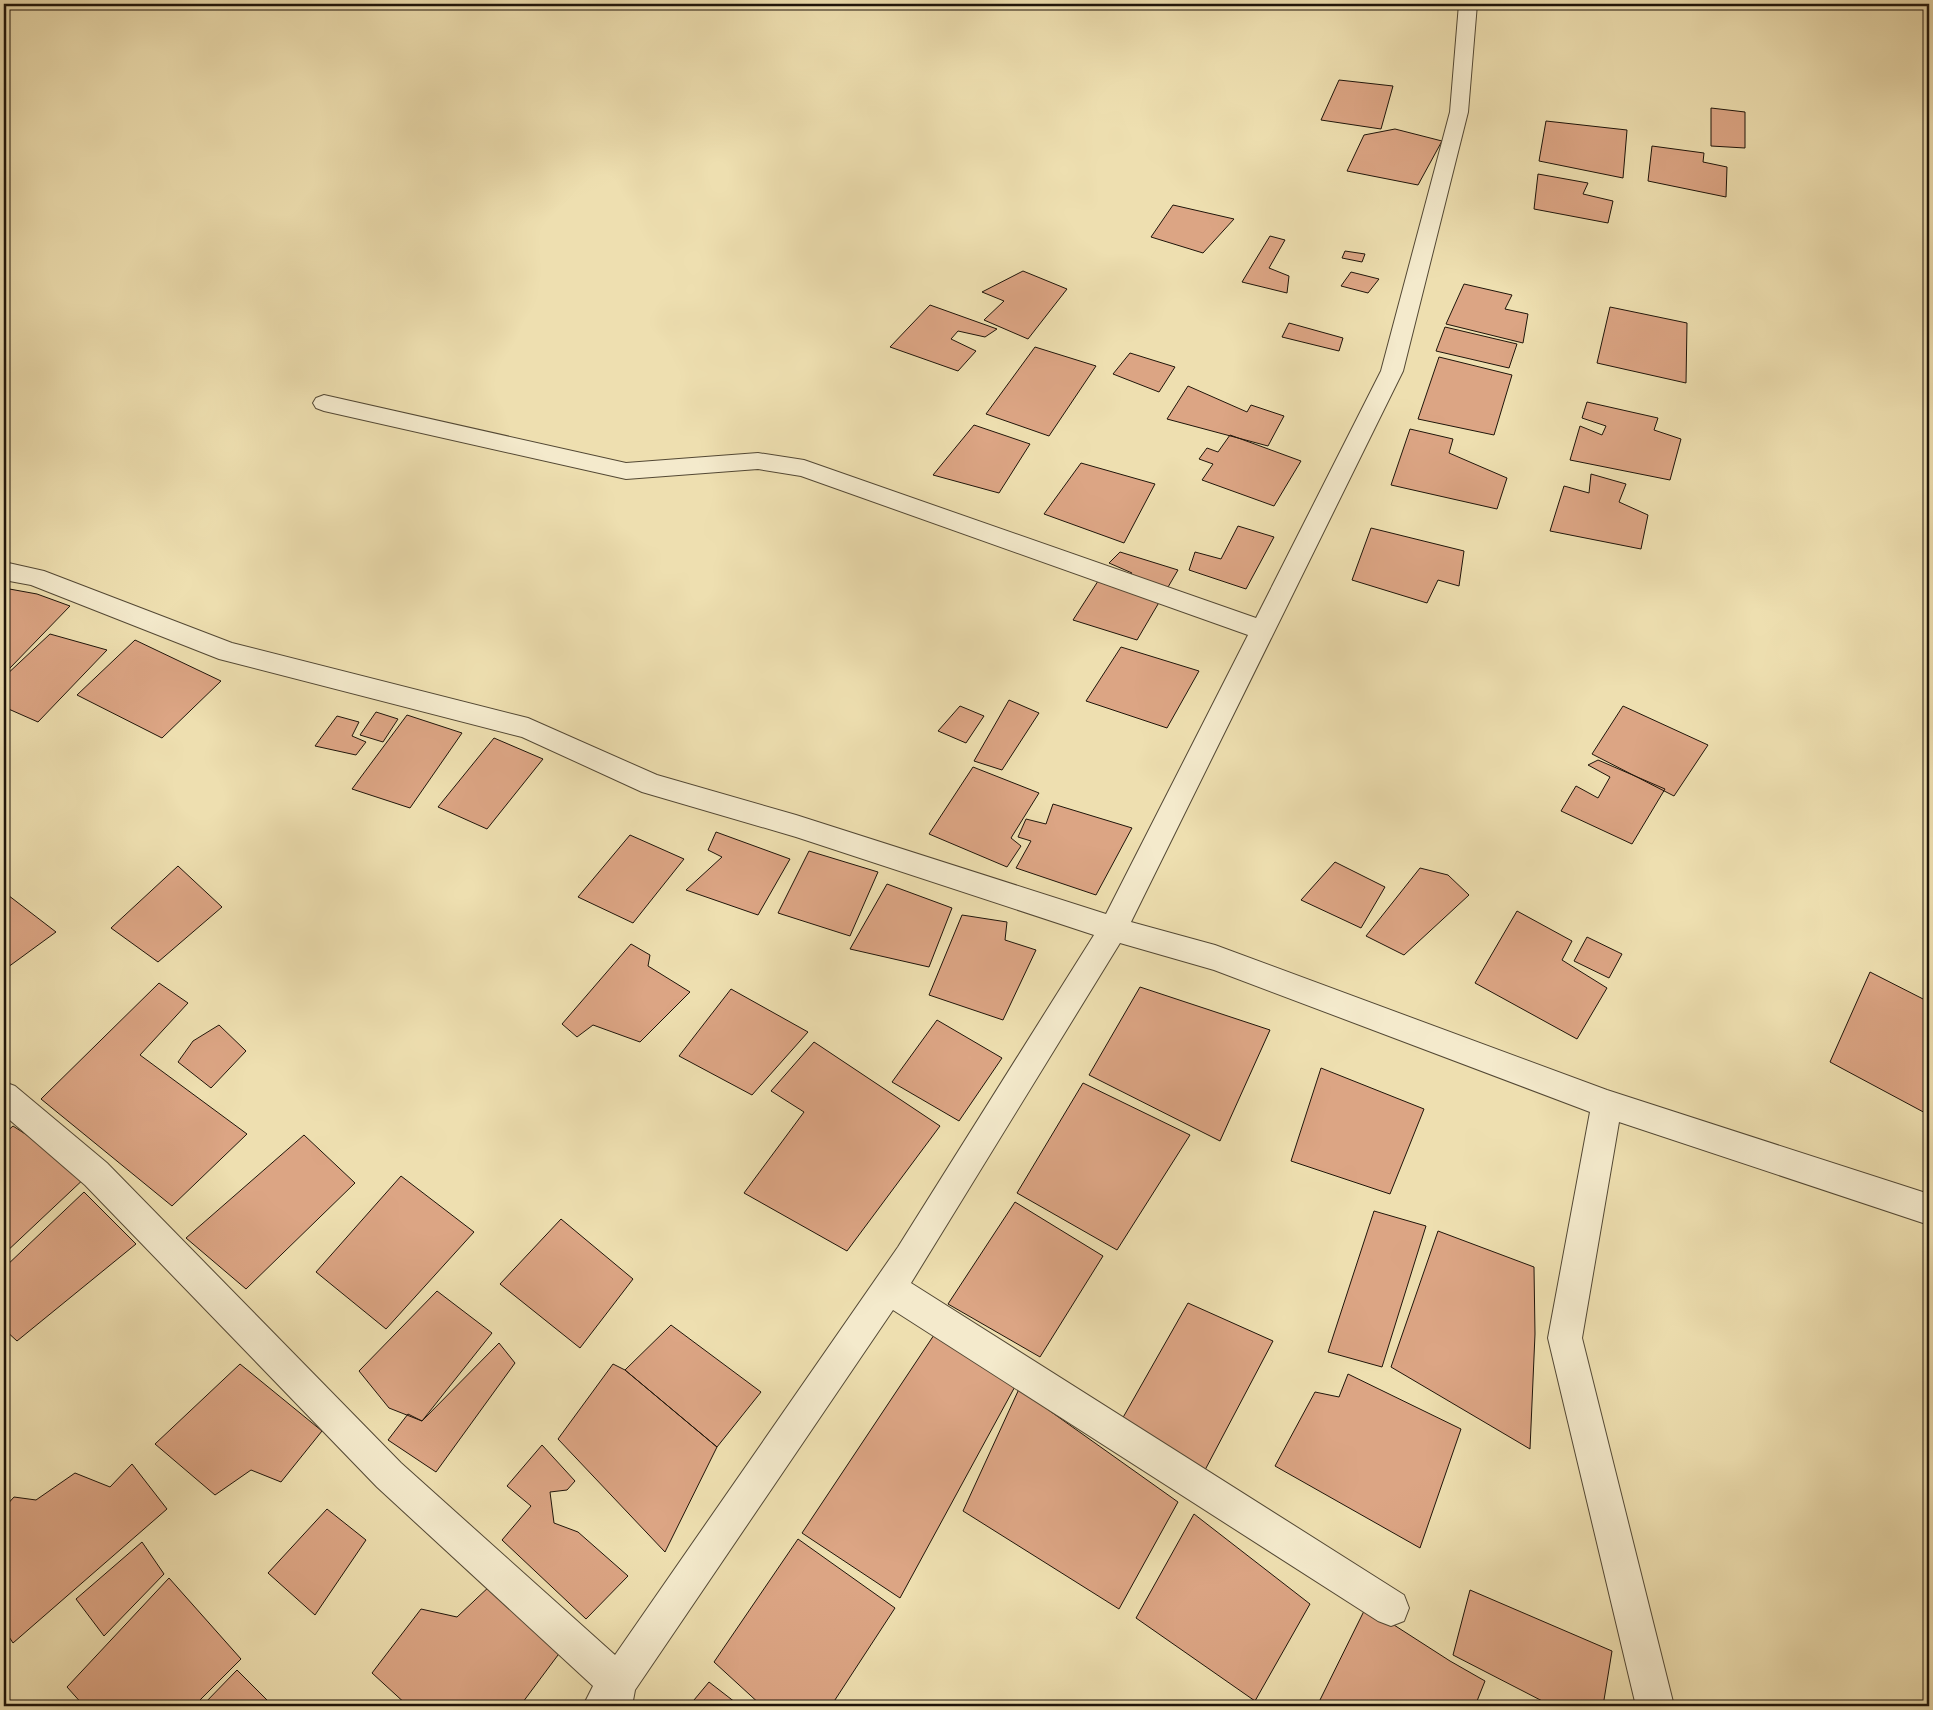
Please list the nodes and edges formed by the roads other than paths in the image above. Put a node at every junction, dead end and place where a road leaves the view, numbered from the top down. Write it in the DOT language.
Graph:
graph roads {
  1 [pos="1468,4"];
  2 [pos="324,403"];
  3 [pos="4,570"];
  4 [pos="1262,630"];
  5 [pos="1112,929"];
  6 [pos="4,1096"];
  7 [pos="1607,1104"];
  8 [pos="1929,1210"];
  9 [pos="889,1288"];
  10 [pos="1391,1608"];
  11 [pos="611,1698"];
  12 [pos="1655,1706"];
  1 -- 4 [label="street"];
  2 -- 4 [label="street"];
  3 -- 5 [label="street"];
  4 -- 5 [label="street"];
  5 -- 7 [label="street"];
  5 -- 9 [label="street"];
  6 -- 11 [label="street"];
  7 -- 8 [label="street"];
  7 -- 12 [label="street"];
  9 -- 10 [label="street"];
  9 -- 11 [label="street"];
}
